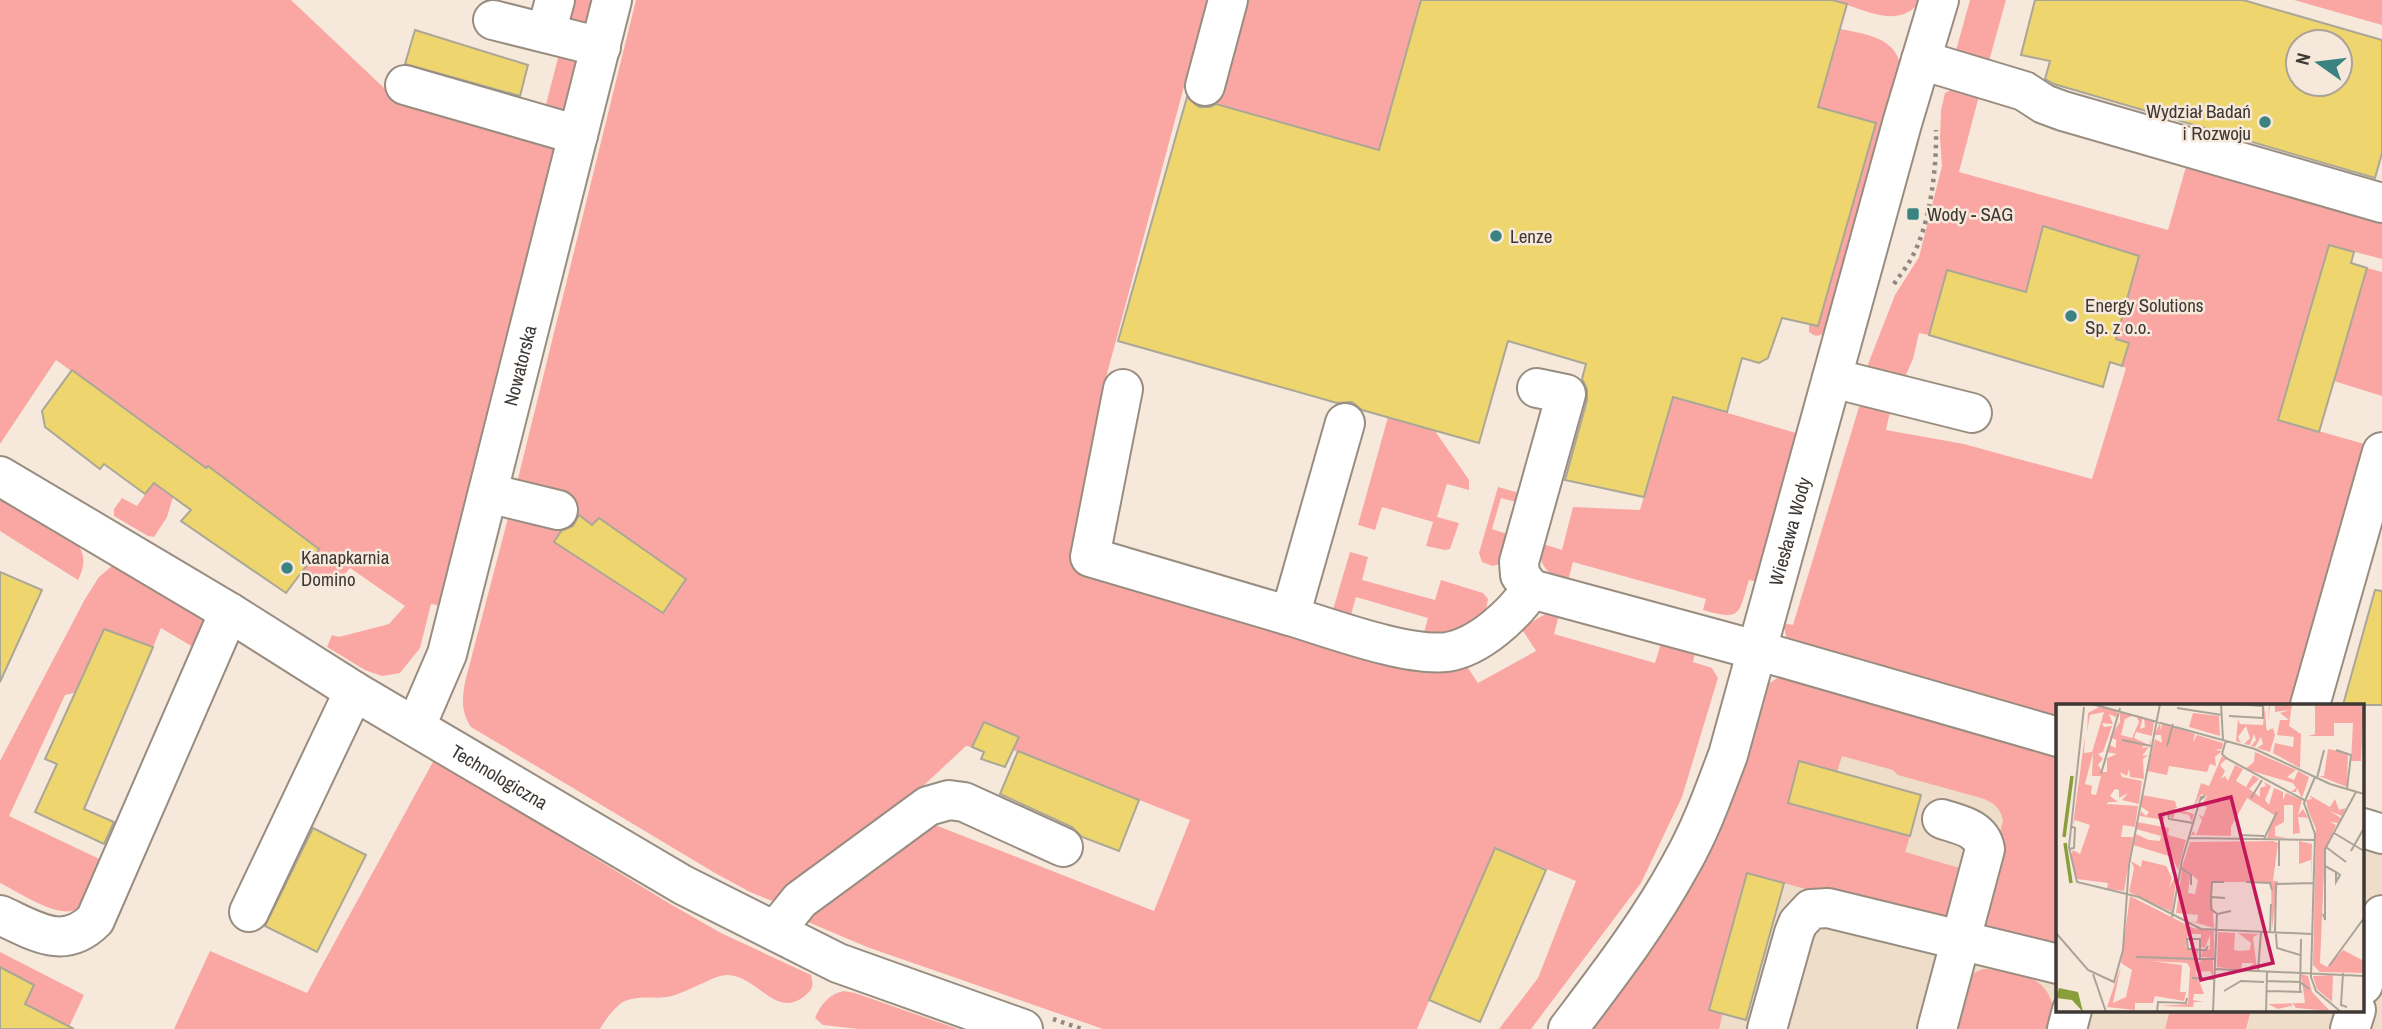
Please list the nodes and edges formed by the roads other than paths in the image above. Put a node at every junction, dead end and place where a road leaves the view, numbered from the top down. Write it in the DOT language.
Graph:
graph roads {
  1 [pos="612,0"];
  2 [pos="1228,0"];
  3 [pos="1939,0"];
  4 [pos="551,17"];
  5 [pos="493,20"];
  6 [pos="601,47"];
  7 [pos="1921,60"];
  8 [pos="405,85"];
  9 [pos="1205,86"];
  10 [pos="578,135"];
  11 [pos="2382,203"];
  12 [pos="1832,378"];
  13 [pos="1538,388"];
  14 [pos="1123,389"];
  15 [pos="1972,413"];
  16 [pos="1345,423"];
  17 [pos="2382,452"];
  18 [pos="0,475"];
  19 [pos="488,493"];
  20 [pos="558,510"];
  21 [pos="1531,589"];
  22 [pos="229,612"];
  23 [pos="1290,616"];
  24 [pos="1756,650"];
  25 [pos="355,691"];
  26 [pos="2310,704"];
  27 [pos="415,726"];
  28 [pos="2056,736"];
  29 [pos="1942,819"];
  30 [pos="2364,828"];
  31 [pos="2382,834"];
  32 [pos="1063,847"];
  33 [pos="249,912"];
  34 [pos="0,915"];
  35 [pos="2382,915"];
  36 [pos="775,931"];
  37 [pos="1961,941"];
  38 [pos="2056,964"];
  39 [pos="2364,981"];
  40 [pos="2072,1012"];
  41 [pos="2355,1012"];
  42 [pos="1023,1029"];
  43 [pos="1568,1029"];
  44 [pos="1767,1029"];
  45 [pos="1937,1029"];
  46 [pos="2067,1029"];
  47 [pos="2350,1029"];
  1 -- 6 [label="street, Nowatorska"];
  2 -- 9 [label="street"];
  3 -- 7 [label="street, Wiesława Wody"];
  4 -- 5 [label="street"];
  4 -- 6 [label="street"];
  6 -- 10 [label="street, Nowatorska"];
  7 -- 11 [label="street"];
  7 -- 12 [label="street, Wiesława Wody"];
  8 -- 10 [label="street"];
  10 -- 19 [label="street, Nowatorska"];
  12 -- 15 [label="street"];
  12 -- 24 [label="street, Wiesława Wody"];
  13 -- 21 [label="street"];
  14 -- 23 [label="street"];
  16 -- 23 [label="street"];
  17 -- 26 [label="street"];
  18 -- 22 [label="street, Technologiczna"];
  19 -- 20 [label="street"];
  19 -- 27 [label="street, Nowatorska"];
  21 -- 23 [label="street"];
  21 -- 24 [label="street"];
  22 -- 25 [label="street, Technologiczna"];
  22 -- 34 [label="street"];
  24 -- 28 [label="street"];
  24 -- 43 [label="street, Wiesława Wody"];
  25 -- 27 [label="street, Technologiczna"];
  25 -- 33 [label="street"];
  27 -- 36 [label="street, Technologiczna"];
  29 -- 37 [label="street"];
  30 -- 31 [label="street"];
  32 -- 36 [label="street"];
  35 -- 39 [label="street"];
  36 -- 42 [label="street, Technologiczna"];
  37 -- 38 [label="street"];
  37 -- 44 [label="street"];
  37 -- 45 [label="street"];
  40 -- 46 [label="street"];
  41 -- 47 [label="street"];
}
